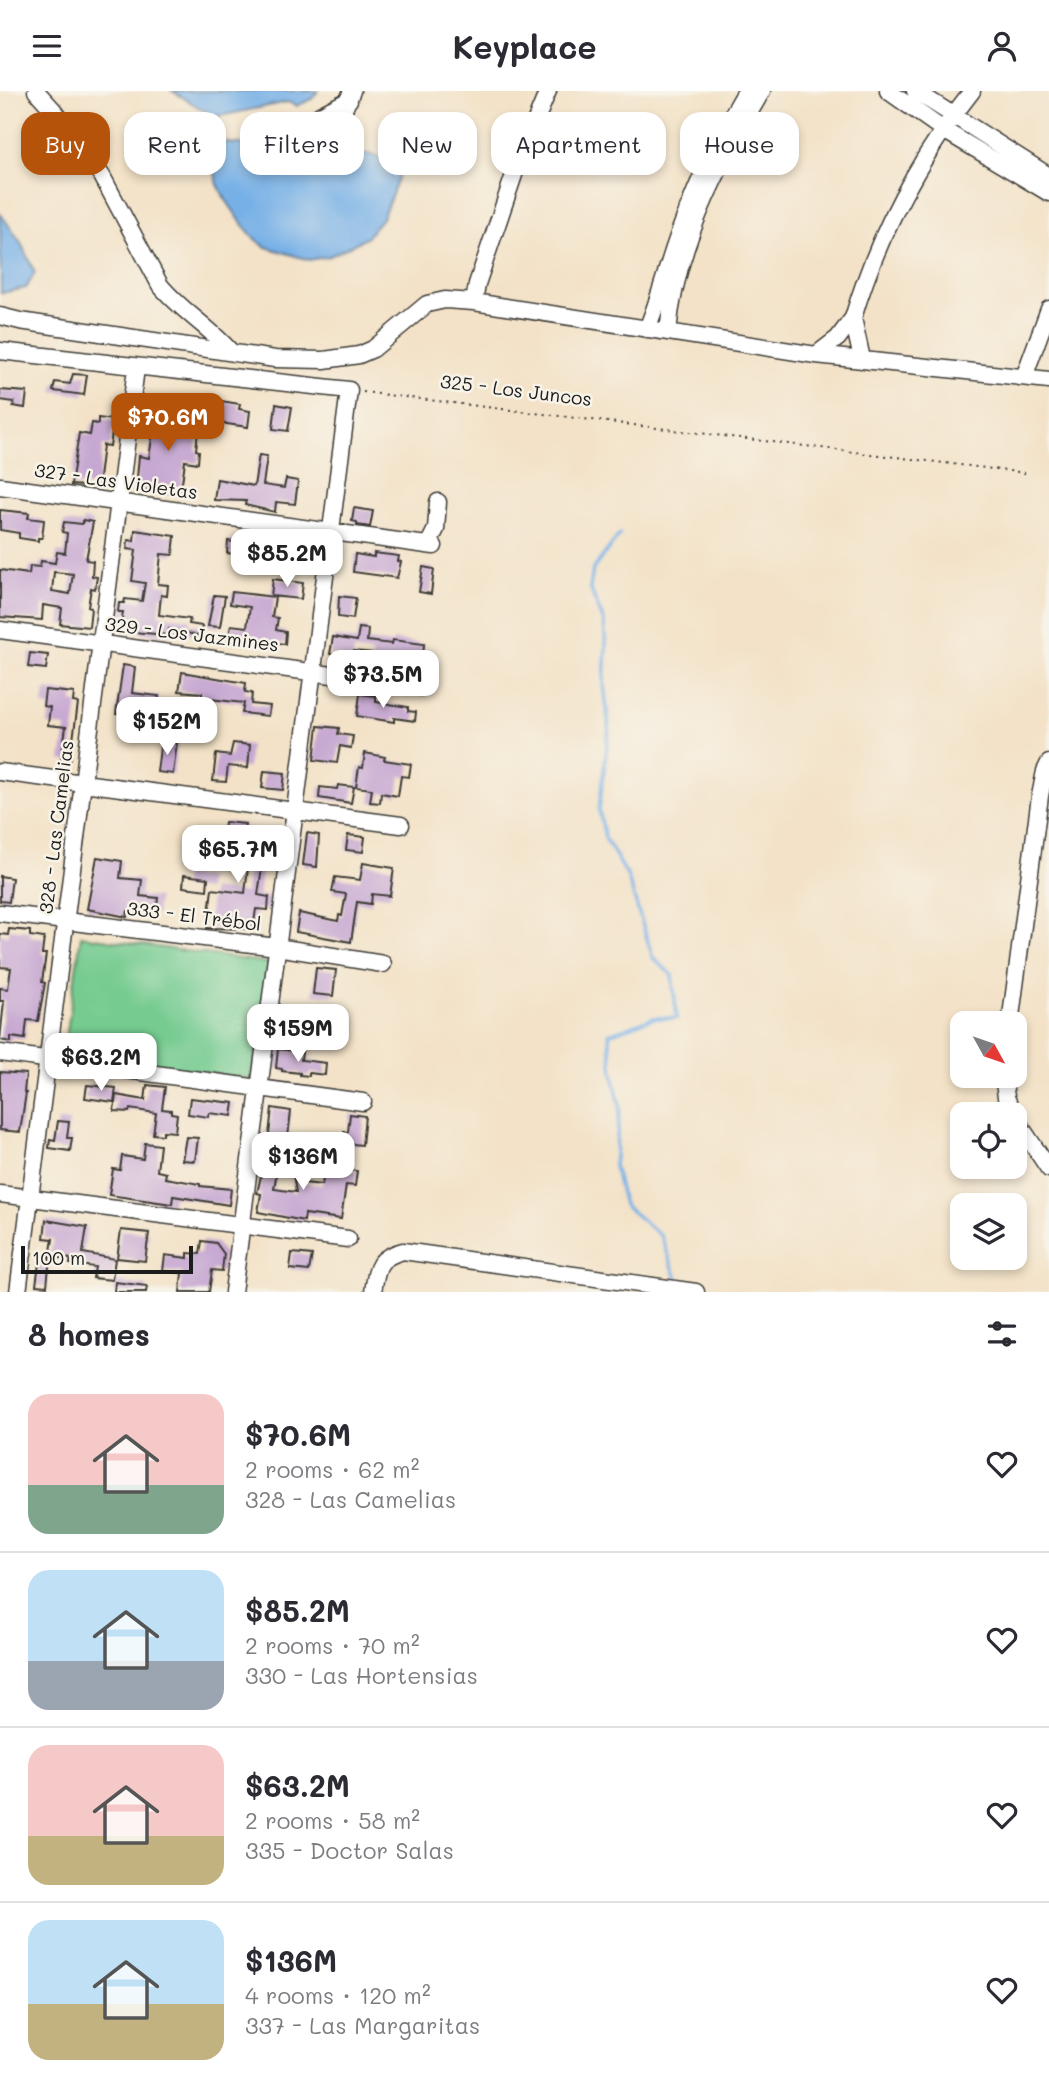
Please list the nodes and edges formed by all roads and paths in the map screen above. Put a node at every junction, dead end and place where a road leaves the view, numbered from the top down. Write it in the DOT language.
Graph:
graph roads {
  1 [pos="36,91"];
  2 [pos="548,91"];
  3 [pos="746,91"];
  4 [pos="762,91"];
  5 [pos="888,91"];
  6 [pos="915,91"];
  7 [pos="972,91"];
  8 [pos="947,123"];
  9 [pos="1049,176"];
  10 [pos="1049,193"];
  11 [pos="474,302"];
  12 [pos="1049,309"];
  13 [pos="0,316"];
  14 [pos="853,319"];
  15 [pos="647,329"];
  16 [pos="668,332"];
  17 [pos="0,351"];
  18 [pos="231,352"];
  19 [pos="816,355"];
  20 [pos="862,359"];
  21 [pos="136,368"];
  22 [pos="1024,377"];
  23 [pos="1049,380"];
  24 [pos="349,390"];
  25 [pos="1026,473"];
  26 [pos="0,487"];
  27 [pos="119,502"];
  28 [pos="438,502"];
  29 [pos="331,533"];
  30 [pos="0,630"];
  31 [pos="100,643"];
  32 [pos="312,671"];
  33 [pos="421,687"];
  34 [pos="1049,763"];
  35 [pos="0,772"];
  36 [pos="82,783"];
  37 [pos="295,809"];
  38 [pos="401,825"];
  39 [pos="0,913"];
  40 [pos="65,921"];
  41 [pos="277,947"];
  42 [pos="383,964"];
  43 [pos="1012,1011"];
  44 [pos="0,1053"];
  45 [pos="46,1060"];
  46 [pos="258,1088"];
  47 [pos="363,1102"];
  48 [pos="1027,1136"];
  49 [pos="1049,1169"];
  50 [pos="0,1194"];
  51 [pos="29,1198"];
  52 [pos="241,1225"];
  53 [pos="348,1240"];
  54 [pos="691,1291"];
  55 [pos="18,1292"];
  56 [pos="233,1292"];
  57 [pos="373,1292"];
  1 -- 18 [label="street"];
  2 -- 11 [label="street"];
  3 -- 15 [label="street"];
  4 -- 16 [label="street"];
  5 -- 8 [label="street"];
  6 -- 8 [label="street"];
  7 -- 8 [label="street"];
  8 -- 9 [label="street"];
  8 -- 10 [label="street"];
  8 -- 14 [label="street"];
  11 -- 15 [label="street"];
  11 -- 18 [label="street"];
  12 -- 22 [label="street"];
  13 -- 18 [label="street"];
  14 -- 19 [label="street"];
  14 -- 20 [label="street"];
  15 -- 16 [label="street"];
  16 -- 19 [label="street"];
  17 -- 21 [label="street"];
  19 -- 20 [label="street"];
  20 -- 22 [label="street"];
  21 -- 24 [label="street"];
  21 -- 27 [label="street, 328 - Las Camelias"];
  22 -- 23 [label="street"];
  24 -- 25 [label="path, 325 - Los Juncos"];
  24 -- 29 [label="street"];
  26 -- 27 [label="street, 327 - Las Violetas"];
  27 -- 29 [label="street, 327 - Las Violetas"];
  27 -- 31 [label="street, 328 - Las Camelias"];
  28 -- 29 [label="street, 327 - Las Violetas"];
  29 -- 32 [label="street"];
  30 -- 31 [label="street, 329 - Los Jazmines"];
  31 -- 32 [label="street, 329 - Los Jazmines"];
  31 -- 36 [label="street, 328 - Las Camelias"];
  32 -- 33 [label="street, 329 - Los Jazmines"];
  32 -- 37 [label="street"];
  34 -- 43 [label="street"];
  35 -- 36 [label="street"];
  36 -- 37 [label="street"];
  36 -- 40 [label="street, 328 - Las Camelias"];
  37 -- 38 [label="street"];
  37 -- 41 [label="street"];
  39 -- 40 [label="street, 333 - El Trébol"];
  40 -- 41 [label="street, 333 - El Trébol"];
  40 -- 45 [label="street, 328 - Las Camelias"];
  41 -- 42 [label="street, 333 - El Trébol"];
  41 -- 46 [label="street"];
  44 -- 45 [label="street"];
  45 -- 46 [label="street"];
  45 -- 51 [label="street, 328 - Las Camelias"];
  46 -- 47 [label="street"];
  46 -- 52 [label="street"];
  48 -- 49 [label="street"];
  50 -- 51 [label="street"];
  51 -- 52 [label="street"];
  51 -- 55 [label="street, 328 - Las Camelias"];
  52 -- 53 [label="street"];
  52 -- 56 [label="street"];
  54 -- 57 [label="street"];
}
